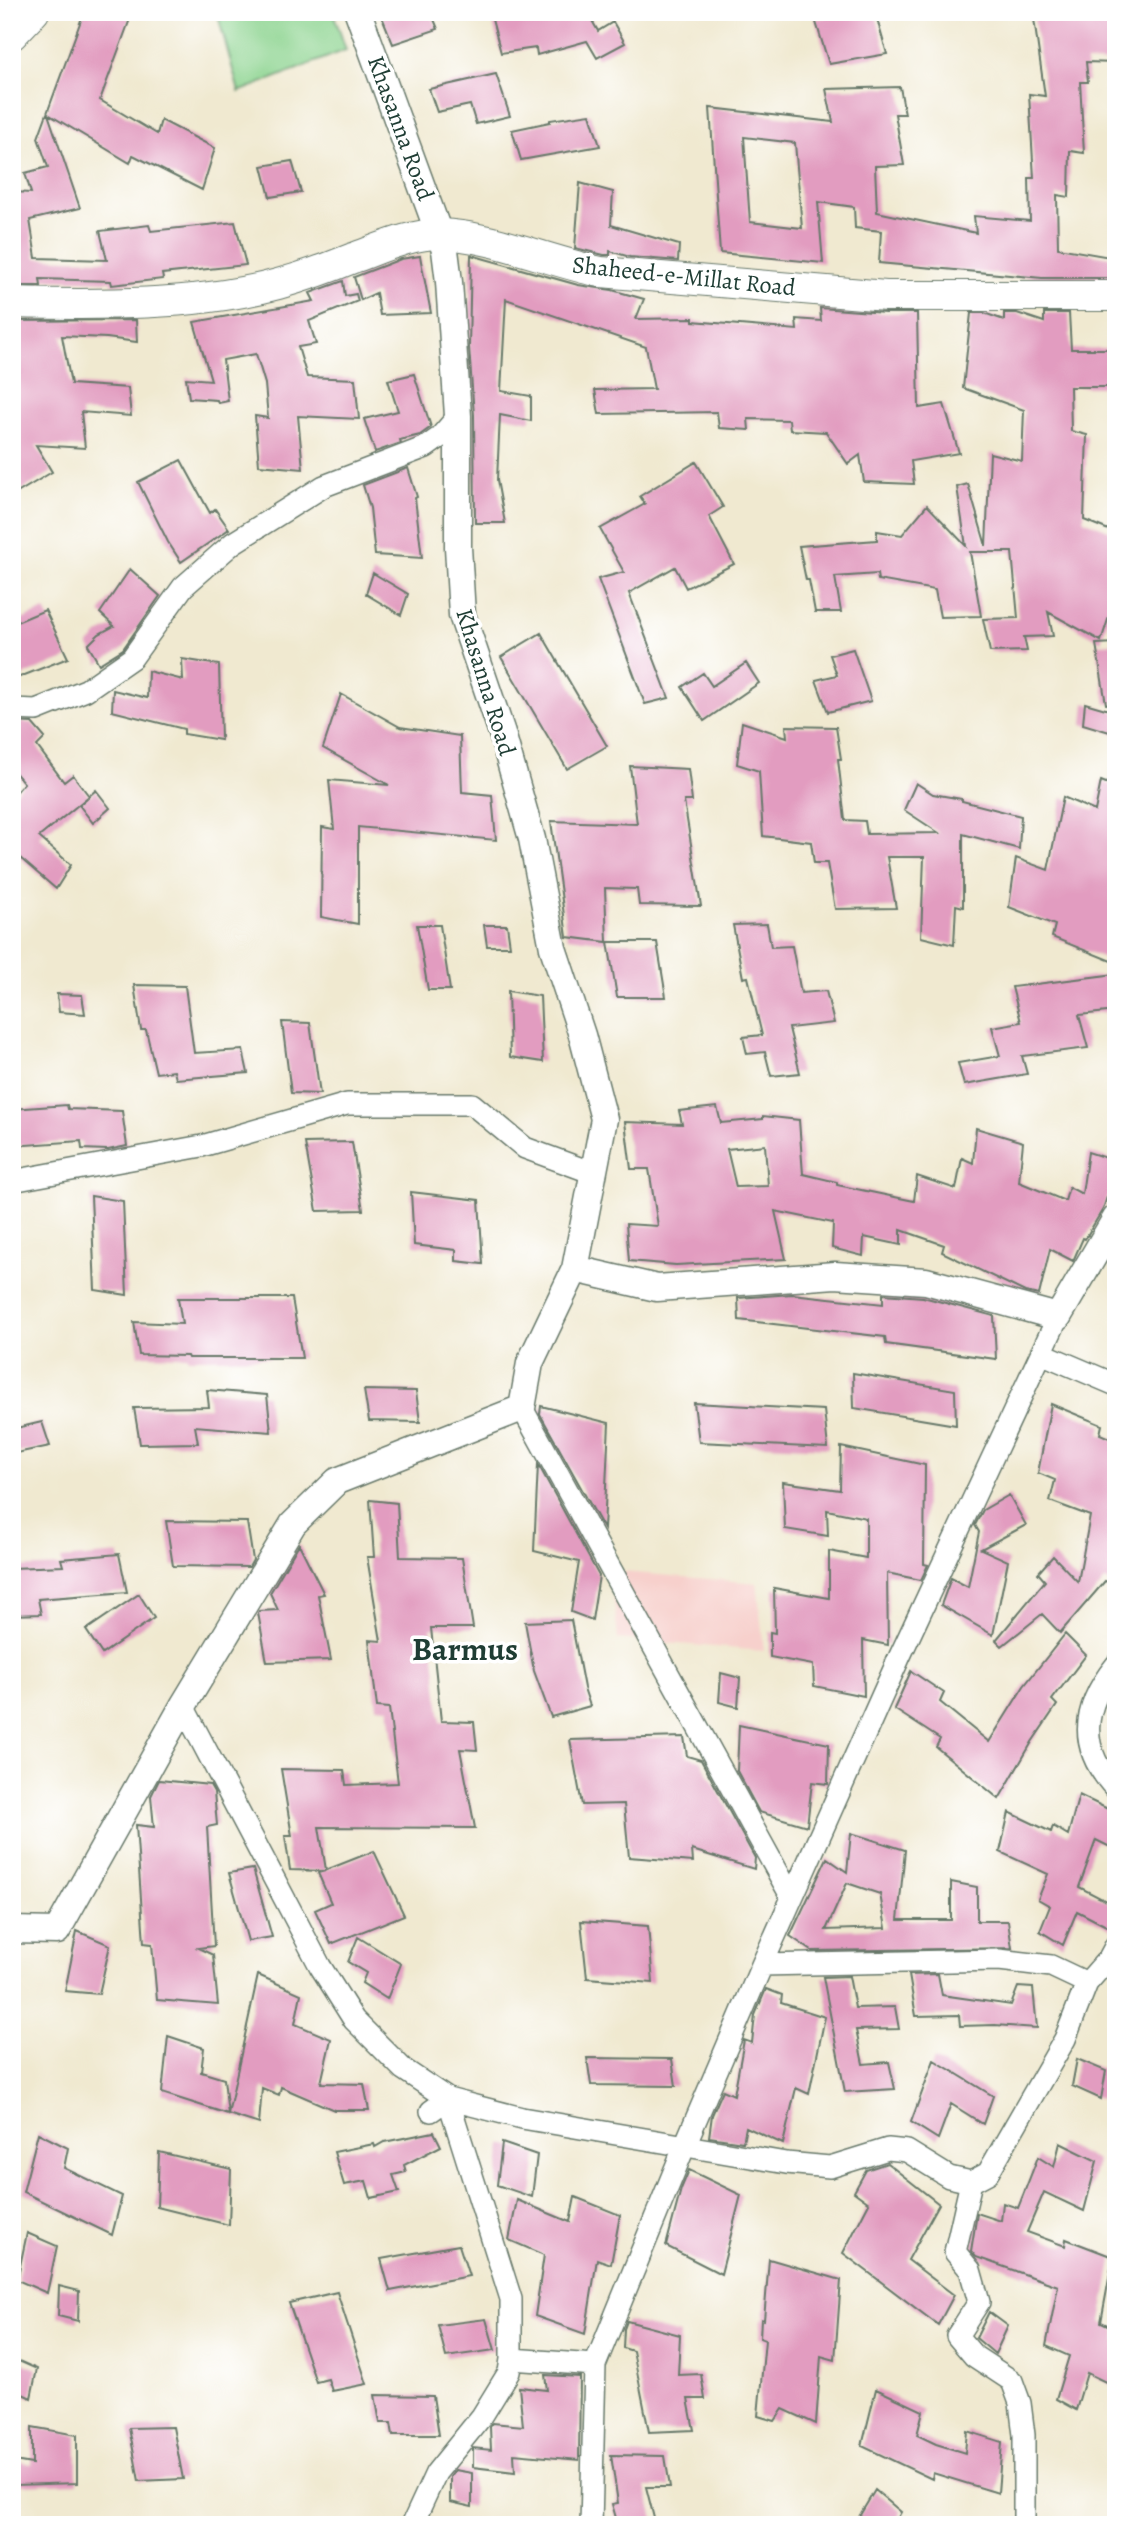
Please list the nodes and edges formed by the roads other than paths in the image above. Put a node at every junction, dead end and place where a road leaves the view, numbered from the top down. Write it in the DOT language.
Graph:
graph roads {
  1 [pos="34,12"];
  2 [pos="358,12"];
  3 [pos="12,35"];
  4 [pos="439,234"];
  5 [pos="1116,296"];
  6 [pos="12,303"];
  7 [pos="458,416"];
  8 [pos="12,709"];
  9 [pos="593,1173"];
  10 [pos="12,1181"];
  11 [pos="1116,1218"];
  12 [pos="575,1269"];
  13 [pos="1058,1317"];
  14 [pos="1041,1353"];
  15 [pos="1116,1385"];
  16 [pos="522,1408"];
  17 [pos="1116,1665"];
  18 [pos="183,1706"];
  19 [pos="1116,1788"];
  20 [pos="792,1898"];
  21 [pos="12,1930"];
  22 [pos="1116,1945"];
  23 [pos="762,1965"];
  24 [pos="1087,1983"];
  25 [pos="439,2105"];
  26 [pos="685,2145"];
  27 [pos="971,2182"];
  28 [pos="512,2359"];
  29 [pos="595,2365"];
  30 [pos="412,2525"];
  31 [pos="592,2525"];
  32 [pos="1024,2525"];
  1 -- 3 [label="main road"];
  2 -- 4 [label="street, Khasanna Road"];
  4 -- 5 [label="main road, Shaheed-e-Millat Road"];
  4 -- 6 [label="main road, Shaheed-e-Millat Road"];
  4 -- 7 [label="street, Khasanna Road"];
  7 -- 8 [label="street"];
  7 -- 9 [label="street, Khasanna Road"];
  9 -- 10 [label="street"];
  9 -- 12 [label="street, Khasanna Road"];
  11 -- 13 [label="street"];
  12 -- 13 [label="street"];
  12 -- 16 [label="street, Khasanna Road"];
  13 -- 14 [label="street"];
  14 -- 15 [label="street"];
  14 -- 20 [label="street"];
  16 -- 18 [label="street"];
  16 -- 20 [label="street"];
  17 -- 19 [label="street"];
  18 -- 21 [label="street"];
  18 -- 25 [label="street"];
  20 -- 23 [label="street"];
  22 -- 24 [label="street"];
  23 -- 24 [label="street"];
  23 -- 26 [label="street"];
  24 -- 27 [label="street"];
  25 -- 26 [label="street"];
  25 -- 28 [label="street"];
  26 -- 27 [label="street"];
  26 -- 29 [label="street"];
  27 -- 32 [label="street"];
  28 -- 29 [label="street"];
  28 -- 30 [label="street"];
  29 -- 31 [label="street"];
}
